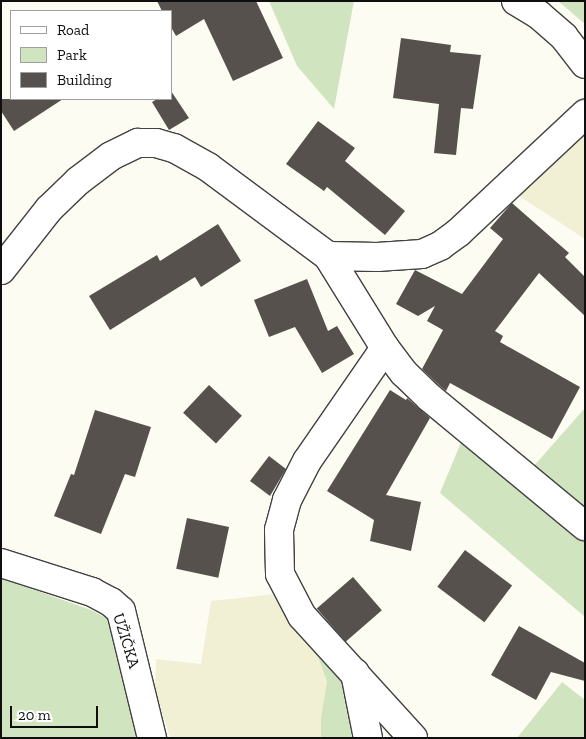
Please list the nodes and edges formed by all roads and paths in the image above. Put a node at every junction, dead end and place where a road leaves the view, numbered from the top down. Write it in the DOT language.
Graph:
graph roads {
  1 [pos="516,1"];
  2 [pos="585,64"];
  3 [pos="585,114"];
  4 [pos="328,256"];
  5 [pos="1,270"];
  6 [pos="385,348"];
  7 [pos="585,526"];
  8 [pos="1,563"];
  9 [pos="355,673"];
  10 [pos="152,738"];
  11 [pos="368,738"];
  12 [pos="413,738"];
  1 -- 2 [label="street"];
  3 -- 4 [label="street"];
  4 -- 5 [label="street"];
  4 -- 6 [label="street"];
  6 -- 7 [label="street"];
  6 -- 9 [label="street"];
  8 -- 10 [label="street, UŽIČKA"];
  9 -- 11 [label="street"];
  9 -- 12 [label="street"];
}
